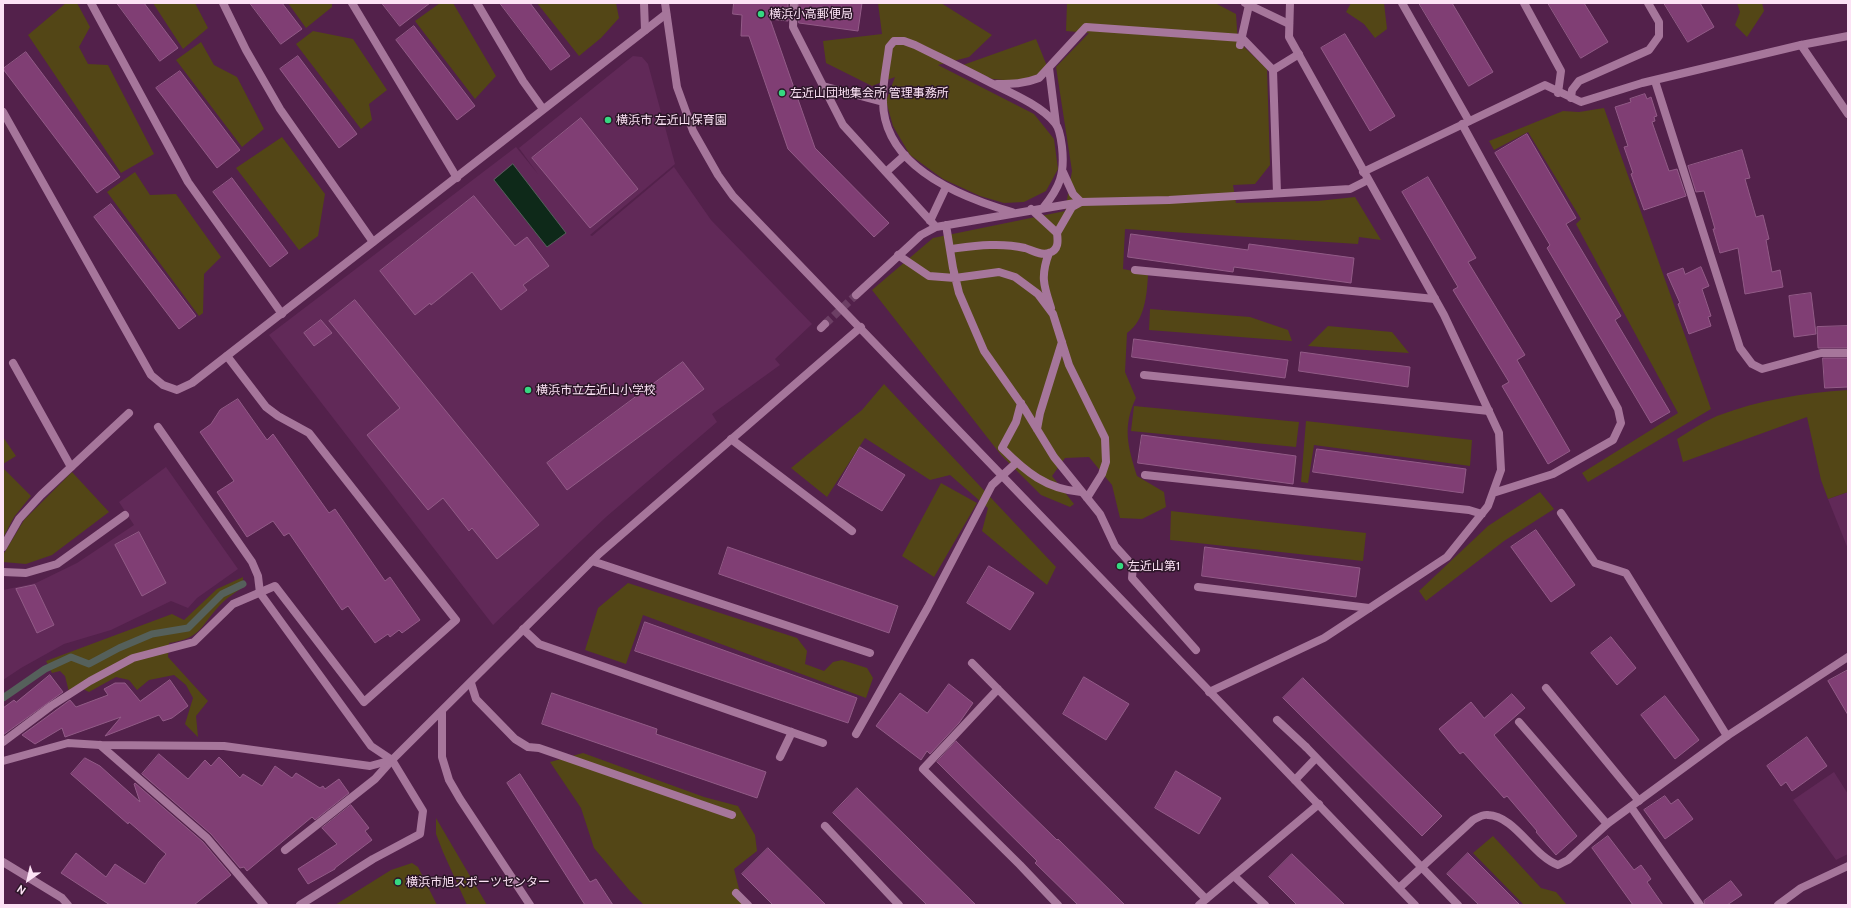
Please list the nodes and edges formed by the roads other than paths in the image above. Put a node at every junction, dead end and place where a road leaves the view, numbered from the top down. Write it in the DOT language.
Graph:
graph roads {
  1 [pos="92,3"];
  2 [pos="223,3"];
  3 [pos="352,3"];
  4 [pos="477,3"];
  5 [pos="644,3"];
  6 [pos="665,3"];
  7 [pos="794,3"];
  8 [pos="1290,3"];
  9 [pos="1402,3"];
  10 [pos="1524,3"];
  11 [pos="1648,3"];
  12 [pos="1247,4"];
  13 [pos="666,14"];
  14 [pos="1289,24"];
  15 [pos="645,30"];
  16 [pos="1848,36"];
  17 [pos="1241,41"];
  18 [pos="1801,45"];
  19 [pos="1299,54"];
  20 [pos="1049,68"];
  21 [pos="1273,70"];
  22 [pos="1655,81"];
  23 [pos="992,83"];
  24 [pos="823,86"];
  25 [pos="1558,93"];
  26 [pos="1571,98"];
  27 [pos="883,102"];
  28 [pos="543,109"];
  29 [pos="3,112"];
  30 [pos="1848,114"];
  31 [pos="1465,123"];
  32 [pos="1056,124"];
  33 [pos="905,155"];
  34 [pos="1063,171"];
  35 [pos="886,172"];
  36 [pos="1363,172"];
  37 [pos="457,178"];
  38 [pos="1368,180"];
  39 [pos="946,187"];
  40 [pos="1277,193"];
  41 [pos="1081,202"];
  42 [pos="1043,208"];
  43 [pos="1031,209"];
  44 [pos="1013,213"];
  45 [pos="933,224"];
  46 [pos="946,225"];
  47 [pos="1057,233"];
  48 [pos="373,242"];
  49 [pos="950,249"];
  50 [pos="1049,253"];
  51 [pos="898,255"];
  52 [pos="1135,270"];
  53 [pos="955,278"];
  54 [pos="856,295"];
  55 [pos="1435,300"];
  56 [pos="282,314"];
  57 [pos="1053,314"];
  58 [pos="861,327"];
  59 [pos="1062,342"];
  60 [pos="1848,353"];
  61 [pos="227,356"];
  62 [pos="13,363"];
  63 [pos="1144,375"];
  64 [pos="1020,403"];
  65 [pos="1489,411"];
  66 [pos="129,413"];
  67 [pos="158,426"];
  68 [pos="1037,429"];
  69 [pos="731,440"];
  70 [pos="1016,462"];
  71 [pos="71,467"];
  72 [pos="1003,475"];
  73 [pos="1145,476"];
  74 [pos="1493,493"];
  75 [pos="1084,495"];
  76 [pos="1561,513"];
  77 [pos="1482,514"];
  78 [pos="125,515"];
  79 [pos="852,531"];
  80 [pos="3,547"];
  81 [pos="592,561"];
  82 [pos="3,572"];
  83 [pos="1198,587"];
  84 [pos="260,593"];
  85 [pos="1369,608"];
  86 [pos="523,629"];
  87 [pos="1196,650"];
  88 [pos="870,653"];
  89 [pos="1848,657"];
  90 [pos="972,663"];
  91 [pos="471,683"];
  92 [pos="1546,688"];
  93 [pos="998,689"];
  94 [pos="1209,692"];
  95 [pos="442,711"];
  96 [pos="1278,720"];
  97 [pos="1519,722"];
  98 [pos="792,732"];
  99 [pos="856,734"];
  100 [pos="1727,736"];
  101 [pos="3,742"];
  102 [pos="823,743"];
  103 [pos="100,745"];
  104 [pos="780,757"];
  105 [pos="1316,758"];
  106 [pos="392,760"];
  107 [pos="3,761"];
  108 [pos="1295,780"];
  109 [pos="1639,801"];
  110 [pos="1319,804"];
  111 [pos="1631,807"];
  112 [pos="732,815"];
  113 [pos="1607,824"];
  114 [pos="825,826"];
  115 [pos="284,850"];
  116 [pos="3,862"];
  117 [pos="1848,866"];
  118 [pos="1421,867"];
  119 [pos="1234,876"];
  120 [pos="1398,888"];
  121 [pos="736,893"];
  122 [pos="1206,899"];
  123 [pos="68,905"];
  124 [pos="264,905"];
  125 [pos="300,905"];
  126 [pos="530,905"];
  127 [pos="748,905"];
  128 [pos="899,905"];
  129 [pos="1058,905"];
  130 [pos="1199,905"];
  131 [pos="1265,905"];
  132 [pos="1415,905"];
  133 [pos="1458,905"];
  134 [pos="1700,905"];
  135 [pos="1778,905"];
  1 -- 56 [label="street"];
  2 -- 48 [label="street"];
  3 -- 37 [label="street"];
  4 -- 28 [label="street"];
  5 -- 15 [label="street"];
  6 -- 13 [label="street"];
  7 -- 24 [label="street"];
  8 -- 14 [label="street"];
  9 -- 31 [label="street"];
  10 -- 25 [label="street"];
  11 -- 26 [label="street"];
  12 -- 14 [label="street"];
  12 -- 17 [label="street"];
  13 -- 15 [label="street"];
  13 -- 58 [label="street"];
  14 -- 19 [label="street"];
  15 -- 28 [label="street"];
  16 -- 18 [label="street"];
  17 -- 20 [label="street"];
  17 -- 21 [label="street"];
  18 -- 22 [label="street"];
  18 -- 30 [label="street"];
  19 -- 21 [label="street"];
  19 -- 36 [label="street"];
  20 -- 23 [label="street"];
  20 -- 32 [label="street"];
  21 -- 40 [label="street"];
  22 -- 26 [label="street"];
  22 -- 60 [label="street"];
  23 -- 27 [label="street"];
  23 -- 32 [label="street"];
  24 -- 27 [label="street"];
  24 -- 35 [label="street"];
  25 -- 26 [label="street"];
  25 -- 31 [label="street"];
  27 -- 33 [label="street"];
  28 -- 37 [label="street"];
  29 -- 61 [label="street"];
  31 -- 36 [label="street"];
  31 -- 74 [label="street"];
  32 -- 34 [label="street"];
  33 -- 35 [label="street"];
  33 -- 39 [label="street"];
  34 -- 41 [label="street"];
  34 -- 42 [label="street"];
  35 -- 45 [label="street"];
  36 -- 38 [label="street"];
  37 -- 48 [label="street"];
  38 -- 40 [label="street"];
  38 -- 55 [label="street"];
  39 -- 44 [label="street"];
  39 -- 45 [label="street"];
  40 -- 41 [label="street"];
  41 -- 42 [label="street"];
  41 -- 47 [label="street"];
  42 -- 43 [label="street"];
  43 -- 44 [label="street"];
  43 -- 47 [label="street"];
  44 -- 46 [label="street"];
  45 -- 46 [label="street"];
  45 -- 51 [label="street"];
  46 -- 49 [label="street"];
  47 -- 50 [label="street"];
  48 -- 56 [label="street"];
  49 -- 50 [label="street"];
  49 -- 53 [label="street"];
  50 -- 57 [label="street"];
  51 -- 53 [label="street"];
  51 -- 54 [label="street"];
  52 -- 55 [label="street"];
  53 -- 57 [label="street"];
  53 -- 64 [label="street"];
  55 -- 65 [label="street"];
  56 -- 61 [label="street"];
  57 -- 59 [label="street"];
  58 -- 69 [label="street"];
  58 -- 72 [label="street"];
  59 -- 68 [label="street"];
  59 -- 75 [label="street"];
  61 -- 84 [label="street"];
  62 -- 71 [label="street"];
  63 -- 65 [label="street"];
  64 -- 68 [label="street"];
  64 -- 70 [label="street"];
  65 -- 74 [label="street"];
  66 -- 71 [label="street"];
  67 -- 84 [label="street"];
  68 -- 75 [label="street"];
  69 -- 79 [label="street"];
  69 -- 81 [label="street"];
  70 -- 72 [label="street"];
  70 -- 75 [label="street"];
  71 -- 80 [label="street"];
  72 -- 94 [label="street"];
  72 -- 99 [label="street"];
  73 -- 77 [label="street"];
  74 -- 77 [label="street"];
  75 -- 87 [label="street"];
  76 -- 100 [label="street"];
  77 -- 85 [label="street"];
  78 -- 82 [label="street"];
  81 -- 86 [label="street"];
  81 -- 88 [label="street"];
  83 -- 85 [label="street"];
  84 -- 101 [label="street"];
  84 -- 106 [label="street"];
  85 -- 94 [label="street"];
  86 -- 91 [label="street"];
  86 -- 98 [label="street"];
  89 -- 100 [label="street"];
  90 -- 93 [label="street"];
  91 -- 95 [label="street"];
  91 -- 112 [label="street"];
  92 -- 109 [label="street"];
  93 -- 122 [label="street"];
  93 -- 129 [label="street"];
  94 -- 108 [label="street"];
  95 -- 106 [label="street"];
  95 -- 126 [label="street"];
  96 -- 105 [label="street"];
  97 -- 113 [label="street"];
  98 -- 102 [label="street"];
  98 -- 104 [label="street"];
  100 -- 109 [label="street"];
  103 -- 106 [label="street"];
  103 -- 107 [label="street"];
  103 -- 124 [label="street"];
  105 -- 108 [label="street"];
  105 -- 118 [label="street"];
  106 -- 115 [label="street"];
  106 -- 125 [label="street"];
  108 -- 110 [label="street"];
  109 -- 111 [label="street"];
  110 -- 119 [label="street"];
  110 -- 120 [label="street"];
  111 -- 113 [label="street"];
  111 -- 134 [label="street"];
  113 -- 118 [label="street"];
  114 -- 128 [label="street"];
  116 -- 123 [label="street"];
  117 -- 135 [label="street"];
  118 -- 120 [label="street"];
  118 -- 133 [label="street"];
  119 -- 122 [label="street"];
  119 -- 131 [label="street"];
  120 -- 132 [label="street"];
  121 -- 127 [label="street"];
  122 -- 130 [label="street"];
}
